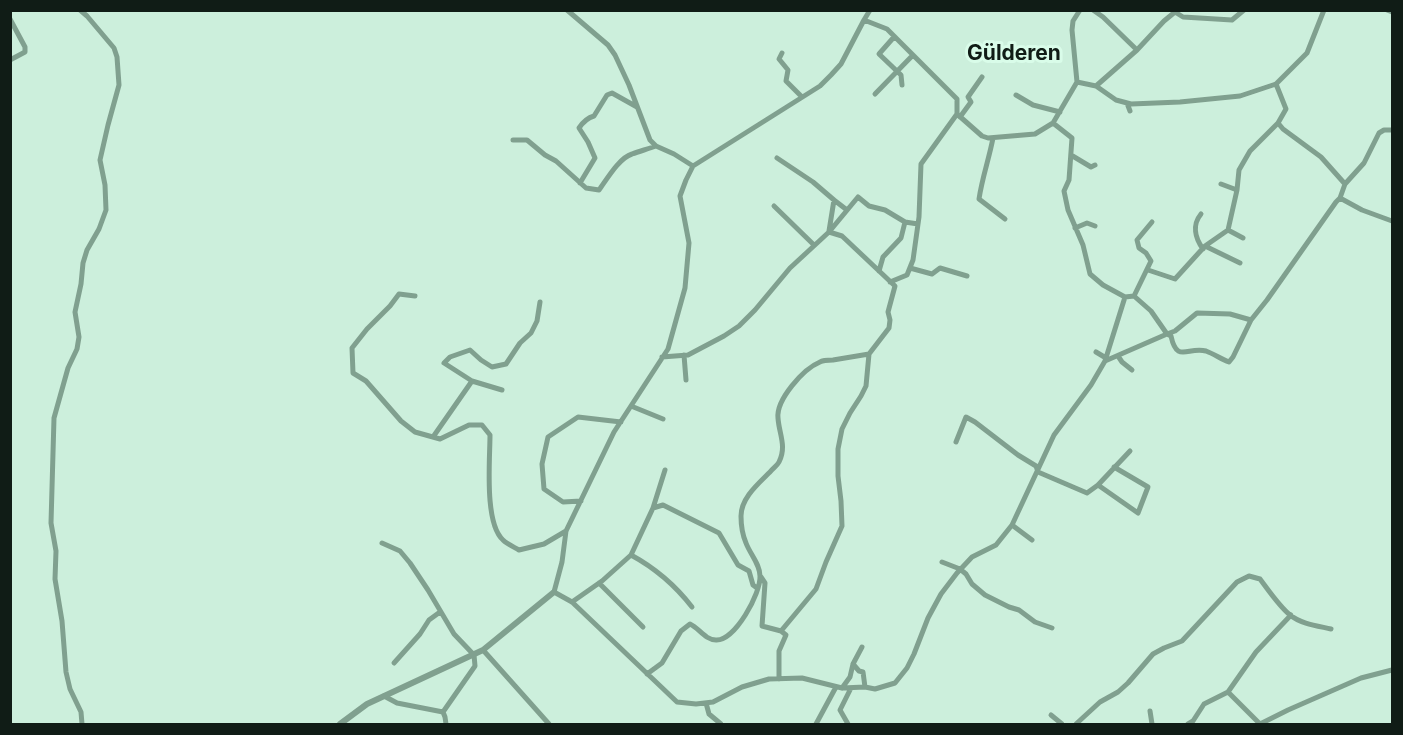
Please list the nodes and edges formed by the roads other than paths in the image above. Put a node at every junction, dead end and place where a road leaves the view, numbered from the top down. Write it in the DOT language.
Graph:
graph roads {
  1 [pos="80,10"];
  2 [pos="567,10"];
  3 [pos="870,10"];
  4 [pos="1080,10"];
  5 [pos="1092,10"];
  6 [pos="1244,10"];
  7 [pos="1323,10"];
  8 [pos="1387,10"];
  9 [pos="1174,11"];
  10 [pos="1392,12"];
  11 [pos="10,19"];
  12 [pos="864,20"];
  13 [pos="894,37"];
  14 [pos="1137,50"];
  15 [pos="782,53"];
  16 [pos="913,56"];
  17 [pos="10,60"];
  18 [pos="897,72"];
  19 [pos="982,76"];
  20 [pos="1077,82"];
  21 [pos="1276,84"];
  22 [pos="902,85"];
  23 [pos="1096,86"];
  24 [pos="875,94"];
  25 [pos="1016,95"];
  26 [pos="802,97"];
  27 [pos="1126,103"];
  28 [pos="637,107"];
  29 [pos="1130,111"];
  30 [pos="1060,112"];
  31 [pos="959,115"];
  32 [pos="1053,123"];
  33 [pos="1278,123"];
  34 [pos="1392,130"];
  35 [pos="993,138"];
  36 [pos="513,140"];
  37 [pos="656,146"];
  38 [pos="1071,155"];
  39 [pos="777,158"];
  40 [pos="1095,165"];
  41 [pos="693,166"];
  42 [pos="580,183"];
  43 [pos="1221,184"];
  44 [pos="1345,184"];
  45 [pos="1237,190"];
  46 [pos="1340,198"];
  47 [pos="834,200"];
  48 [pos="774,206"];
  49 [pos="847,210"];
  50 [pos="1201,214"];
  51 [pos="1005,219"];
  52 [pos="1392,221"];
  53 [pos="905,222"];
  54 [pos="1152,222"];
  55 [pos="918,224"];
  56 [pos="1095,226"];
  57 [pos="1076,228"];
  58 [pos="1228,230"];
  59 [pos="829,232"];
  60 [pos="1243,238"];
  61 [pos="814,245"];
  62 [pos="1204,248"];
  63 [pos="1240,263"];
  64 [pos="910,268"];
  65 [pos="1148,270"];
  66 [pos="879,271"];
  67 [pos="967,276"];
  68 [pos="890,282"];
  69 [pos="415,296"];
  70 [pos="1134,296"];
  71 [pos="1125,297"];
  72 [pos="540,302"];
  73 [pos="1251,320"];
  74 [pos="1167,334"];
  75 [pos="1096,352"];
  76 [pos="869,354"];
  77 [pos="684,355"];
  78 [pos="1118,356"];
  79 [pos="662,357"];
  80 [pos="1105,360"];
  81 [pos="1132,370"];
  82 [pos="686,380"];
  83 [pos="472,381"];
  84 [pos="502,390"];
  85 [pos="631,406"];
  86 [pos="663,419"];
  87 [pos="621,422"];
  88 [pos="433,437"];
  89 [pos="956,442"];
  90 [pos="1130,451"];
  91 [pos="1114,467"];
  92 [pos="665,470"];
  93 [pos="1038,472"];
  94 [pos="1098,485"];
  95 [pos="581,501"];
  96 [pos="653,508"];
  97 [pos="1012,525"];
  98 [pos="566,531"];
  99 [pos="1032,540"];
  100 [pos="382,543"];
  101 [pos="631,555"];
  102 [pos="942,562"];
  103 [pos="960,569"];
  104 [pos="760,575"];
  105 [pos="599,583"];
  106 [pos="758,588"];
  107 [pos="554,592"];
  108 [pos="572,602"];
  109 [pos="692,607"];
  110 [pos="440,612"];
  111 [pos="1291,615"];
  112 [pos="643,627"];
  113 [pos="1052,628"];
  114 [pos="1331,629"];
  115 [pos="781,631"];
  116 [pos="862,647"];
  117 [pos="483,650"];
  118 [pos="474,655"];
  119 [pos="394,663"];
  120 [pos="853,664"];
  121 [pos="1392,670"];
  122 [pos="647,674"];
  123 [pos="779,679"];
  124 [pos="839,687"];
  125 [pos="865,687"];
  126 [pos="851,688"];
  127 [pos="1228,692"];
  128 [pos="384,696"];
  129 [pos="706,703"];
  130 [pos="1150,711"];
  131 [pos="443,712"];
  132 [pos="1051,715"];
  133 [pos="82,724"];
  134 [pos="340,724"];
  135 [pos="446,724"];
  136 [pos="549,724"];
  137 [pos="721,724"];
  138 [pos="816,724"];
  139 [pos="848,724"];
  140 [pos="1062,724"];
  141 [pos="1076,724"];
  142 [pos="1152,724"];
  143 [pos="1188,724"];
  144 [pos="1260,724"];
  1 -- 133 [label="street"];
  2 -- 28 [label="street"];
  3 -- 12 [label="street"];
  4 -- 20 [label="street"];
  5 -- 14 [label="street"];
  6 -- 9 [label="street"];
  7 -- 21 [label="street"];
  8 -- 10 [label="street"];
  9 -- 14 [label="street"];
  11 -- 17 [label="street"];
  12 -- 13 [label="street"];
  12 -- 26 [label="street"];
  13 -- 16 [label="street"];
  13 -- 18 [label="street"];
  14 -- 23 [label="street"];
  15 -- 26 [label="street"];
  16 -- 18 [label="street"];
  16 -- 31 [label="street"];
  18 -- 22 [label="street"];
  18 -- 24 [label="street"];
  19 -- 31 [label="street"];
  20 -- 23 [label="street"];
  20 -- 30 [label="street"];
  21 -- 27 [label="street"];
  21 -- 33 [label="street"];
  23 -- 27 [label="street"];
  25 -- 30 [label="street"];
  26 -- 41 [label="street"];
  27 -- 29 [label="street"];
  28 -- 37 [label="street"];
  28 -- 42 [label="street"];
  30 -- 32 [label="street"];
  31 -- 35 [label="street"];
  31 -- 55 [label="street"];
  32 -- 35 [label="street"];
  32 -- 38 [label="street"];
  33 -- 44 [label="street"];
  33 -- 45 [label="street"];
  34 -- 44 [label="street"];
  35 -- 51 [label="street"];
  36 -- 42 [label="street"];
  37 -- 41 [label="street"];
  37 -- 42 [label="street"];
  38 -- 40 [label="street"];
  38 -- 57 [label="street"];
  39 -- 47 [label="street"];
  41 -- 79 [label="street"];
  43 -- 45 [label="street"];
  44 -- 46 [label="street"];
  45 -- 58 [label="street"];
  46 -- 52 [label="street"];
  46 -- 73 [label="street"];
  47 -- 49 [label="street"];
  47 -- 59 [label="street"];
  48 -- 61 [label="street"];
  49 -- 53 [label="street"];
  49 -- 59 [label="street"];
  50 -- 62 [label="street"];
  53 -- 55 [label="street"];
  53 -- 66 [label="street"];
  54 -- 65 [label="street"];
  55 -- 64 [label="street"];
  56 -- 57 [label="street"];
  57 -- 71 [label="street"];
  58 -- 60 [label="street"];
  58 -- 62 [label="street"];
  59 -- 61 [label="street"];
  59 -- 66 [label="street"];
  61 -- 77 [label="street"];
  62 -- 63 [label="street"];
  62 -- 65 [label="street"];
  64 -- 67 [label="street"];
  64 -- 68 [label="street"];
  65 -- 70 [label="street"];
  66 -- 68 [label="street"];
  68 -- 76 [label="street"];
  69 -- 88 [label="street"];
  70 -- 71 [label="street"];
  70 -- 74 [label="street"];
  71 -- 80 [label="street"];
  72 -- 83 [label="street"];
  73 -- 74 [label="street"];
  73 -- 74 [label="street"];
  74 -- 78 [label="street"];
  75 -- 80 [label="street"];
  76 -- 104 [label="street"];
  76 -- 115 [label="street"];
  77 -- 79 [label="street"];
  77 -- 82 [label="street"];
  78 -- 80 [label="street"];
  78 -- 81 [label="street"];
  79 -- 85 [label="street"];
  80 -- 93 [label="street"];
  83 -- 84 [label="street"];
  83 -- 88 [label="street"];
  85 -- 86 [label="street"];
  85 -- 87 [label="street"];
  87 -- 95 [label="street"];
  87 -- 95 [label="street"];
  88 -- 98 [label="street"];
  89 -- 93 [label="street"];
  90 -- 91 [label="street"];
  91 -- 94 [label="street"];
  91 -- 94 [label="street"];
  92 -- 96 [label="street"];
  93 -- 94 [label="street"];
  93 -- 97 [label="street"];
  95 -- 98 [label="street"];
  96 -- 101 [label="street"];
  96 -- 106 [label="street"];
  97 -- 99 [label="street"];
  97 -- 103 [label="street"];
  98 -- 107 [label="street"];
  100 -- 110 [label="street"];
  101 -- 105 [label="street"];
  101 -- 109 [label="street"];
  102 -- 103 [label="street"];
  103 -- 113 [label="street"];
  103 -- 125 [label="street"];
  104 -- 106 [label="street"];
  104 -- 115 [label="street"];
  105 -- 108 [label="street"];
  105 -- 112 [label="street"];
  106 -- 122 [label="street"];
  107 -- 108 [label="street"];
  107 -- 117 [label="street"];
  108 -- 122 [label="street"];
  110 -- 118 [label="street"];
  110 -- 119 [label="street"];
  111 -- 114 [label="street"];
  111 -- 127 [label="street"];
  111 -- 141 [label="street"];
  115 -- 123 [label="street"];
  116 -- 120 [label="street"];
  117 -- 118 [label="street"];
  117 -- 136 [label="street"];
  118 -- 128 [label="street"];
  118 -- 131 [label="street"];
  120 -- 124 [label="street"];
  120 -- 125 [label="street"];
  121 -- 144 [label="street"];
  122 -- 129 [label="street"];
  123 -- 124 [label="street"];
  123 -- 129 [label="street"];
  124 -- 126 [label="street"];
  124 -- 138 [label="street"];
  125 -- 126 [label="street"];
  126 -- 139 [label="street"];
  127 -- 143 [label="street"];
  127 -- 144 [label="street"];
  128 -- 131 [label="street"];
  128 -- 134 [label="street"];
  129 -- 137 [label="street"];
  130 -- 142 [label="street"];
  131 -- 135 [label="street"];
  132 -- 140 [label="street"];
}
